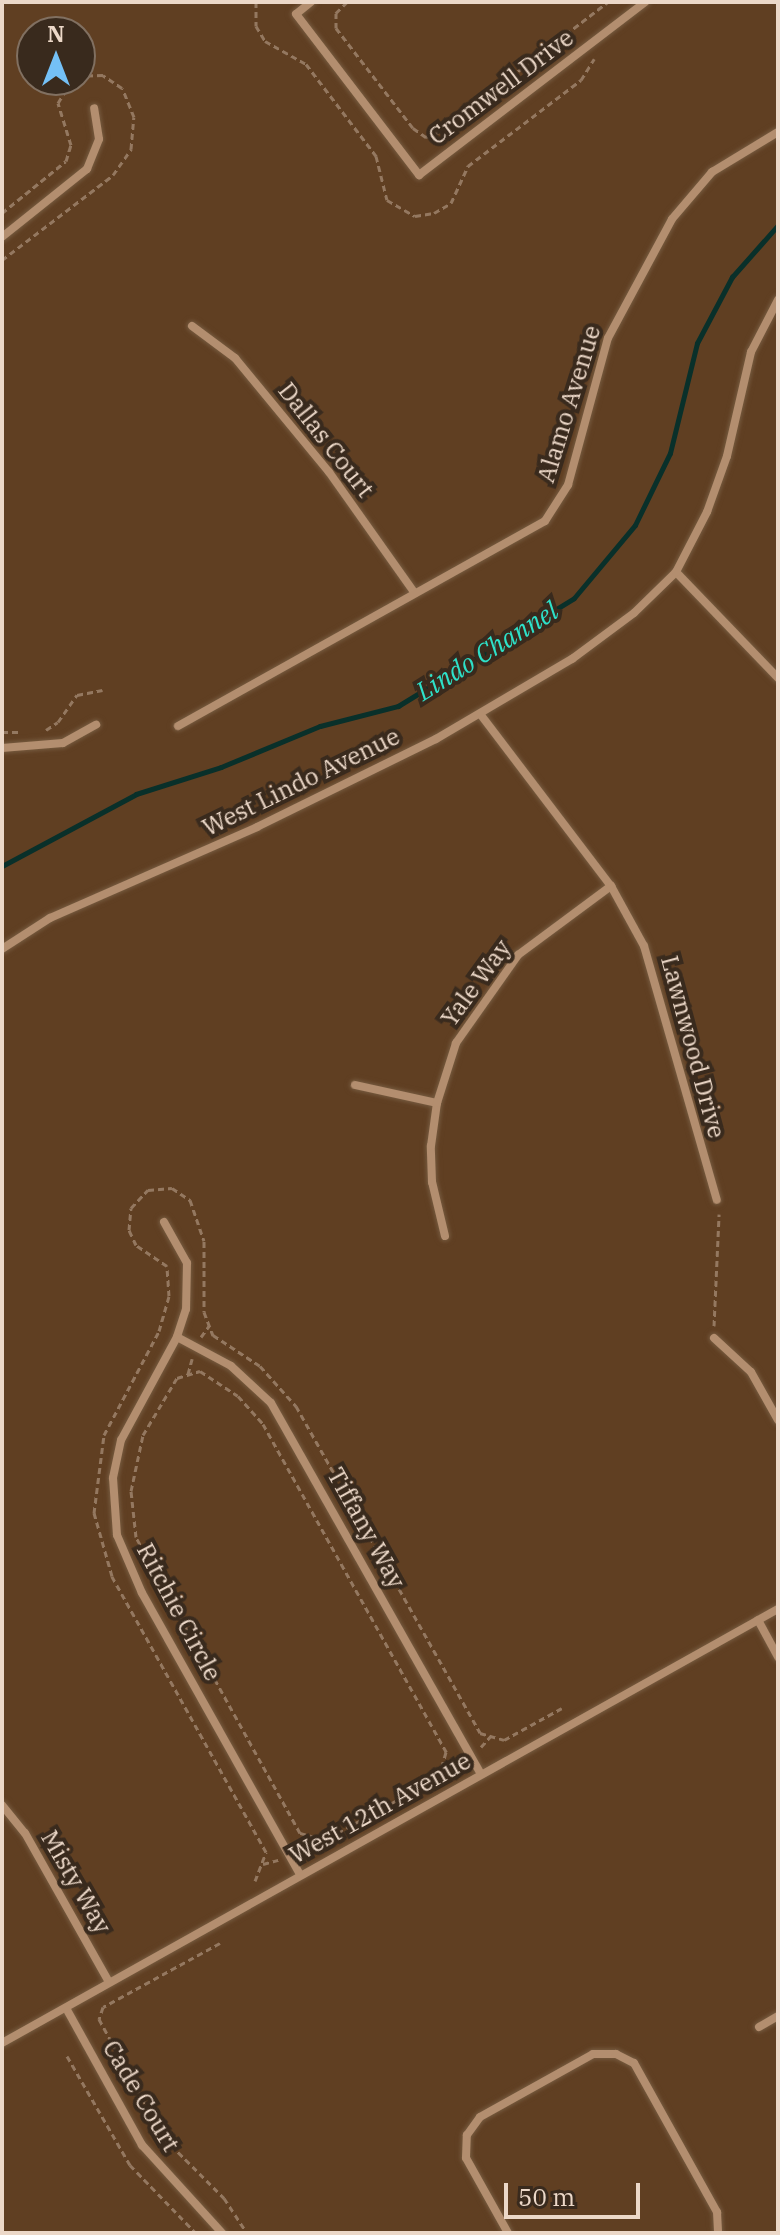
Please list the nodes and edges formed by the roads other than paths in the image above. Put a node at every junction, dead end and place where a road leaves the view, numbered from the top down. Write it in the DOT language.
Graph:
graph roads {
  1 [pos="311,2"];
  2 [pos="645,2"];
  3 [pos="94,108"];
  4 [pos="778,132"];
  5 [pos="2,237"];
  6 [pos="778,300"];
  7 [pos="192,326"];
  8 [pos="676,572"];
  9 [pos="414,592"];
  10 [pos="778,678"];
  11 [pos="481,715"];
  12 [pos="96,725"];
  13 [pos="178,726"];
  14 [pos="2,748"];
  15 [pos="611,886"];
  16 [pos="2,949"];
  17 [pos="355,1085"];
  18 [pos="437,1103"];
  19 [pos="717,1200"];
  20 [pos="164,1222"];
  21 [pos="445,1236"];
  22 [pos="177,1337"];
  23 [pos="714,1338"];
  24 [pos="778,1420"];
  25 [pos="778,1609"];
  26 [pos="758,1620"];
  27 [pos="778,1657"];
  28 [pos="481,1774"];
  29 [pos="2,1805"];
  30 [pos="300,1875"];
  31 [pos="109,1982"];
  32 [pos="66,2008"];
  33 [pos="778,2016"];
  34 [pos="759,2027"];
  35 [pos="2,2043"];
  36 [pos="222,2233"];
  37 [pos="508,2233"];
  38 [pos="718,2233"];
  1 -- 2 [label="street, Cromwell Drive"];
  3 -- 5 [label="street"];
  4 -- 9 [label="street, Alamo Avenue"];
  6 -- 8 [label="street, West Lindo Avenue"];
  7 -- 9 [label="street, Dallas Court"];
  8 -- 10 [label="street"];
  8 -- 11 [label="street, West Lindo Avenue"];
  9 -- 13 [label="street, Alamo Avenue"];
  11 -- 15 [label="street, Lawnwood Drive"];
  11 -- 16 [label="street, West Lindo Avenue"];
  12 -- 14 [label="street"];
  15 -- 18 [label="street, Yale Way"];
  15 -- 19 [label="street, Lawnwood Drive"];
  17 -- 18 [label="street"];
  18 -- 21 [label="street, Yale Way"];
  20 -- 22 [label="street, Ritchie Circle"];
  22 -- 28 [label="street, Tiffany Way"];
  22 -- 30 [label="street, Ritchie Circle"];
  23 -- 24 [label="street"];
  25 -- 26 [label="street, West 12th Avenue"];
  26 -- 27 [label="street"];
  26 -- 28 [label="street, West 12th Avenue"];
  28 -- 30 [label="street, West 12th Avenue"];
  29 -- 31 [label="street, Misty Way"];
  30 -- 31 [label="street, West 12th Avenue"];
  31 -- 32 [label="street, West 12th Avenue"];
  32 -- 35 [label="street, West 12th Avenue"];
  32 -- 36 [label="street, Cade Court"];
  33 -- 34 [label="street"];
  37 -- 38 [label="street"];
}
